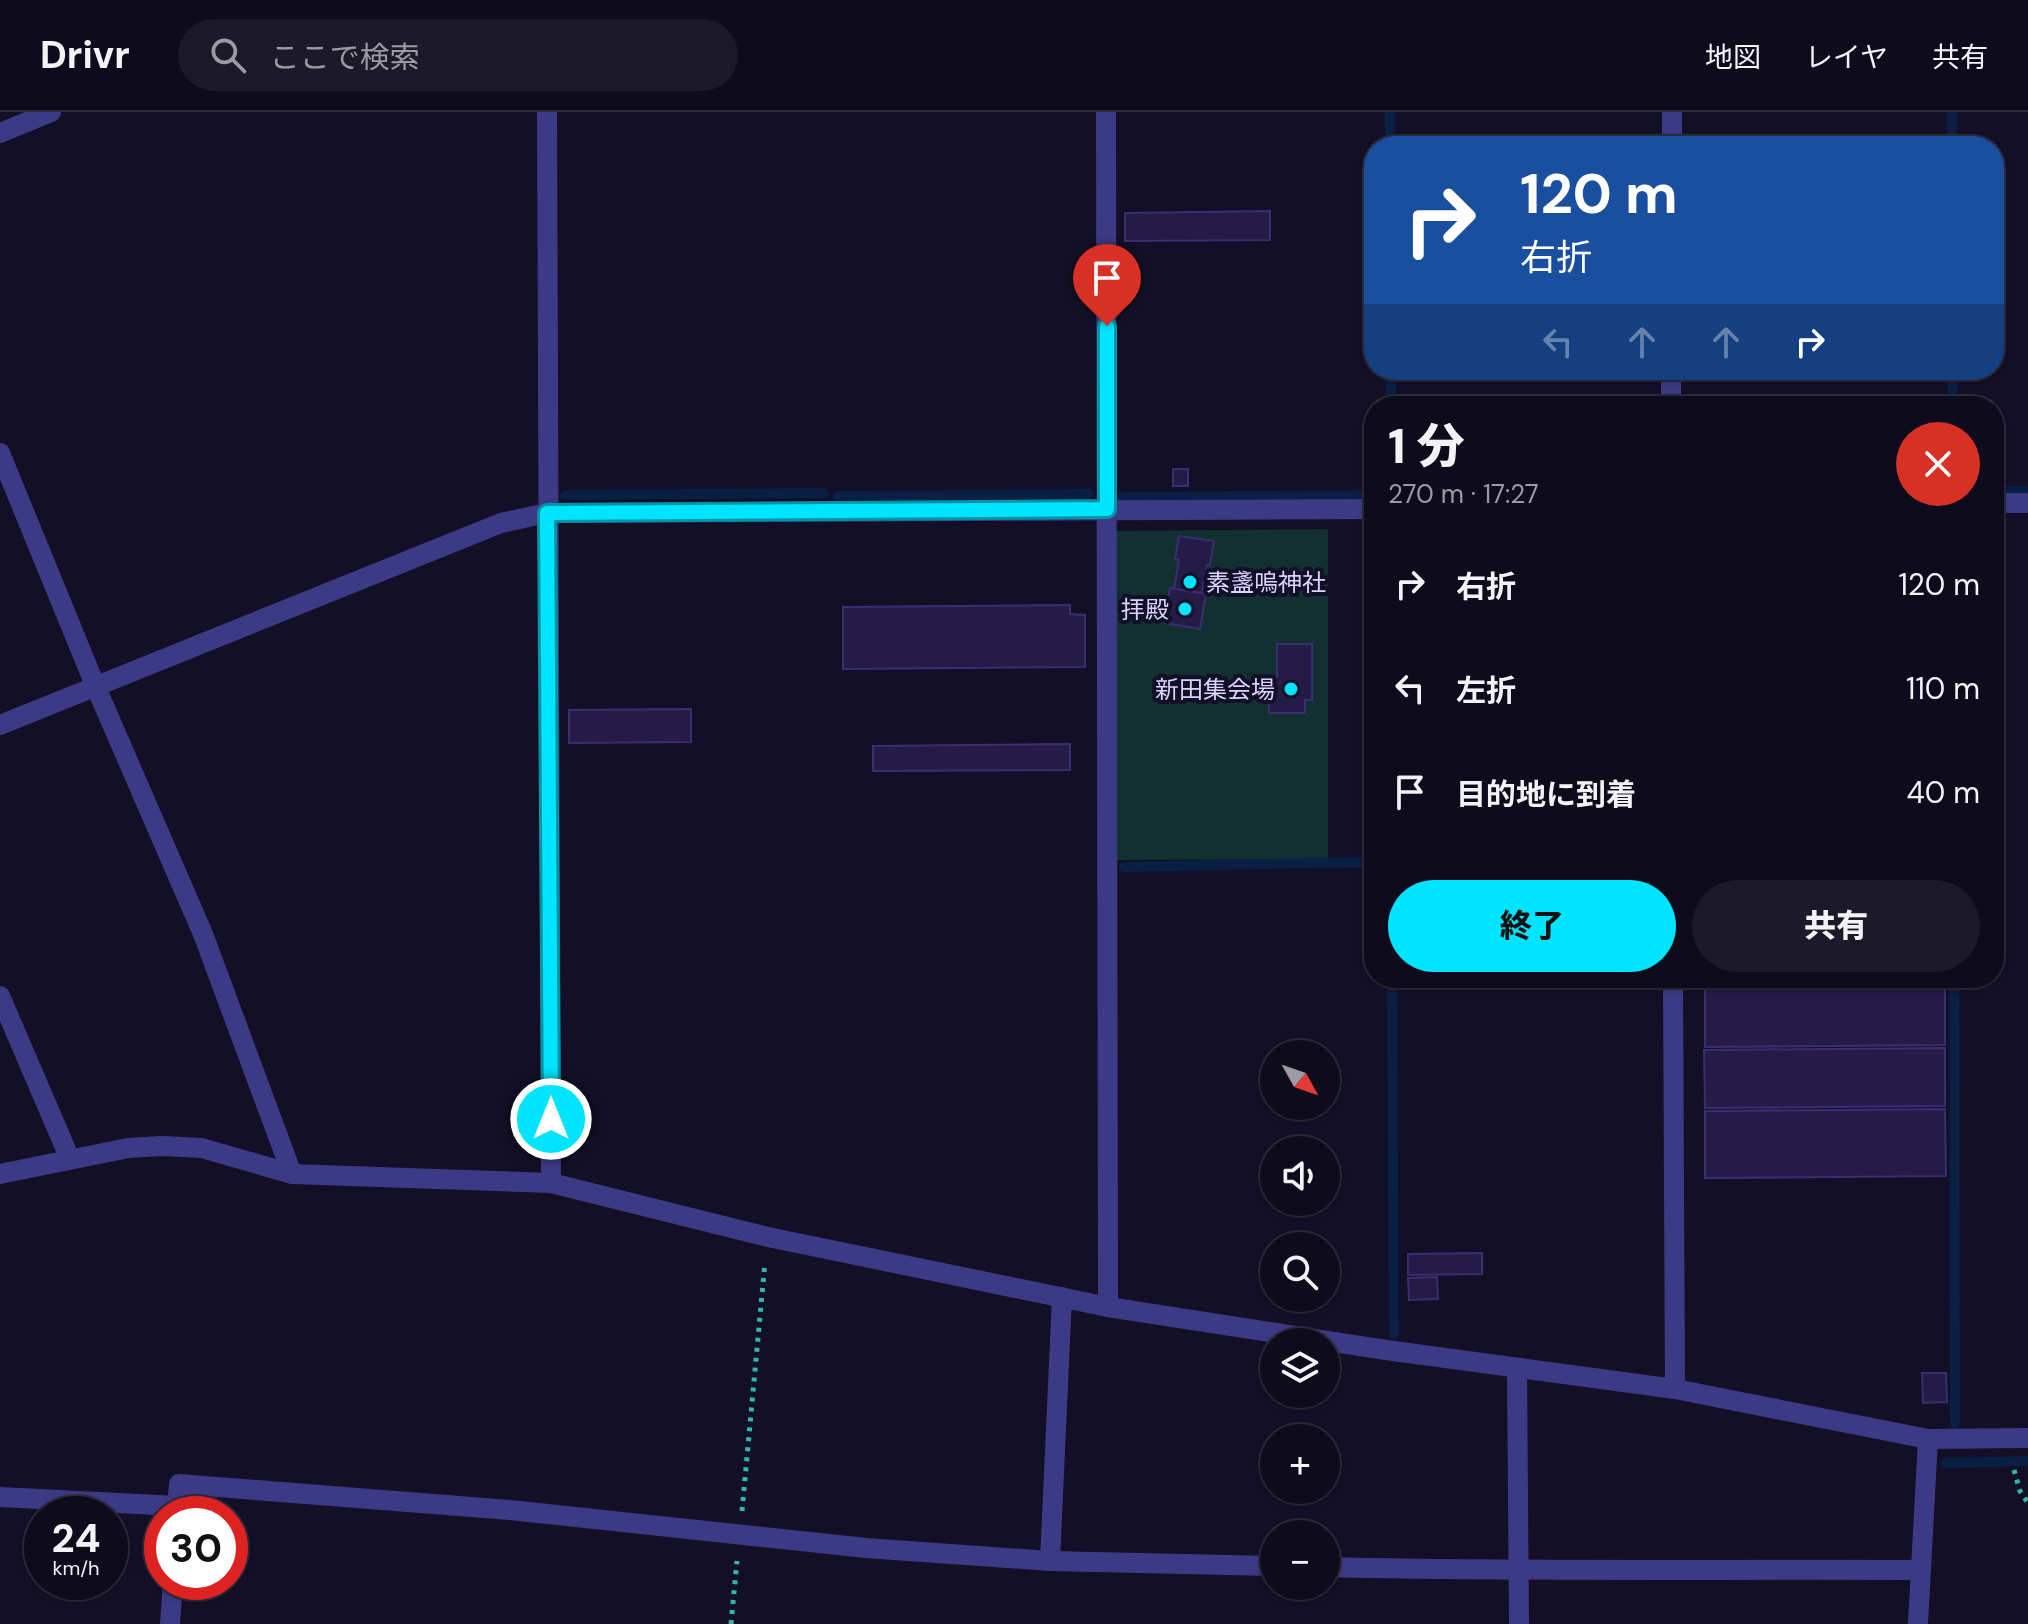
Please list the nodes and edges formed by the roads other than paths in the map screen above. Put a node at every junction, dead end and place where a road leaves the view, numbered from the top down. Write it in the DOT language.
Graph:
graph roads {
  1 [pos="51,112"];
  2 [pos="547,112"];
  3 [pos="1106,112"];
  4 [pos="1672,112"];
  5 [pos="0,133"];
  6 [pos="1672,136"];
  7 [pos="0,453"];
  8 [pos="2004,503"];
  9 [pos="2028,503"];
  10 [pos="1107,509"];
  11 [pos="1364,509"];
  12 [pos="547,513"];
  13 [pos="95,685"];
  14 [pos="0,725"];
  15 [pos="1673,988"];
  16 [pos="0,996"];
  17 [pos="70,1159"];
  18 [pos="0,1174"];
  19 [pos="292,1174"];
  20 [pos="551,1183"];
  21 [pos="1062,1297"];
  22 [pos="1108,1307"];
  23 [pos="1517,1368"];
  24 [pos="1675,1389"];
  25 [pos="2028,1438"];
  26 [pos="1928,1439"];
  27 [pos="178,1496"];
  28 [pos="0,1497"];
  29 [pos="144,1508"];
  30 [pos="1050,1561"];
  31 [pos="1260,1566"];
  32 [pos="1340,1567"];
  33 [pos="1921,1570"];
  34 [pos="1518,1572"];
  35 [pos="172,1600"];
  36 [pos="170,1624"];
  37 [pos="1519,1624"];
  38 [pos="1918,1624"];
  1 -- 5 [label="street"];
  2 -- 12 [label="street"];
  3 -- 10 [label="street"];
  4 -- 6 [label="street"];
  7 -- 13 [label="street"];
  8 -- 9 [label="street"];
  10 -- 11 [label="street"];
  10 -- 12 [label="street"];
  10 -- 22 [label="street"];
  12 -- 13 [label="street"];
  12 -- 20 [label="street"];
  13 -- 14 [label="street"];
  13 -- 19 [label="street"];
  15 -- 24 [label="street"];
  16 -- 17 [label="street"];
  17 -- 18 [label="street"];
  17 -- 19 [label="street"];
  19 -- 20 [label="street"];
  20 -- 21 [label="street"];
  21 -- 22 [label="street"];
  21 -- 30 [label="street"];
  22 -- 23 [label="street"];
  23 -- 24 [label="street"];
  23 -- 34 [label="street"];
  24 -- 26 [label="street"];
  25 -- 26 [label="street"];
  26 -- 33 [label="street"];
  27 -- 30 [label="street"];
  28 -- 29 [label="street"];
  30 -- 31 [label="street"];
  32 -- 34 [label="street"];
  33 -- 34 [label="street"];
  33 -- 38 [label="street"];
  34 -- 37 [label="street"];
  35 -- 36 [label="street"];
}
